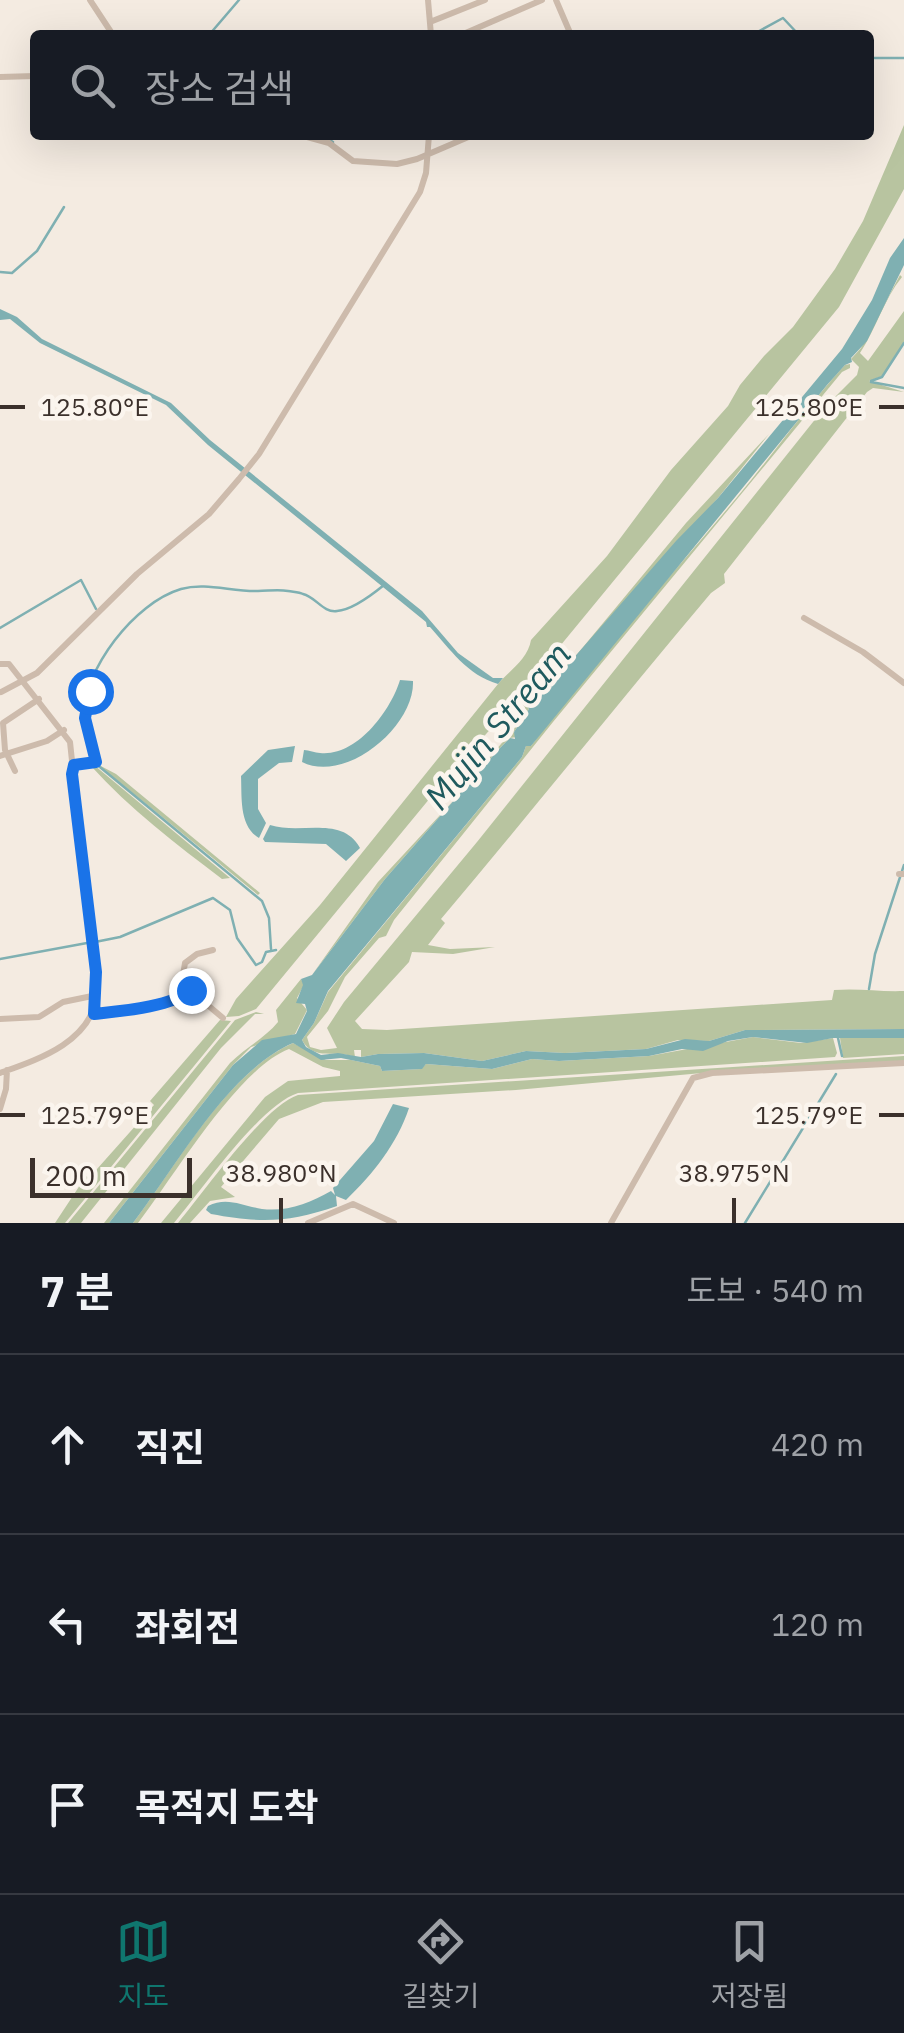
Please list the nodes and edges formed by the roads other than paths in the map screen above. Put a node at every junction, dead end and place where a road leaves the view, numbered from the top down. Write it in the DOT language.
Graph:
graph roads {
  1 [pos="90,0"];
  2 [pos="428,0"];
  3 [pos="485,0"];
  4 [pos="542,0"];
  5 [pos="556,0"];
  6 [pos="430,22"];
  7 [pos="110,30"];
  8 [pos="431,30"];
  9 [pos="473,30"];
  10 [pos="567,30"];
  11 [pos="30,76"];
  12 [pos="0,77"];
  13 [pos="318,140"];
  14 [pos="429,140"];
  15 [pos="461,140"];
  16 [pos="428,154"];
  17 [pos="804,618"];
  18 [pos="0,664"];
  19 [pos="24,681"];
  20 [pos="904,683"];
  21 [pos="90,691"];
  22 [pos="1,692"];
  23 [pos="39,698"];
  24 [pos="64,730"];
  25 [pos="4,756"];
  26 [pos="74,765"];
  27 [pos="15,771"];
  28 [pos="213,950"];
  29 [pos="191,990"];
  30 [pos="96,995"];
  31 [pos="94,1014"];
  32 [pos="223,1018"];
  33 [pos="0,1020"];
  34 [pos="904,1063"];
  35 [pos="3,1072"];
  36 [pos="0,1109"];
  37 [pos="308,1223"];
  38 [pos="394,1223"];
  39 [pos="610,1223"];
  1 -- 7 [label="street"];
  2 -- 6 [label="street"];
  3 -- 6 [label="street"];
  4 -- 9 [label="street"];
  5 -- 10 [label="street"];
  6 -- 8 [label="street"];
  11 -- 12 [label="street"];
  13 -- 16 [label="street"];
  14 -- 16 [label="street"];
  15 -- 16 [label="street"];
  16 -- 19 [label="street"];
  17 -- 20 [label="street"];
  18 -- 19 [label="street"];
  19 -- 22 [label="street"];
  19 -- 23 [label="street"];
  21 -- 26 [label="street"];
  23 -- 24 [label="street"];
  23 -- 25 [label="street"];
  24 -- 25 [label="street"];
  24 -- 26 [label="street"];
  25 -- 27 [label="street"];
  26 -- 30 [label="street"];
  28 -- 29 [label="street"];
  29 -- 31 [label="street"];
  29 -- 32 [label="street"];
  30 -- 31 [label="street"];
  30 -- 33 [label="street"];
  31 -- 35 [label="street"];
  34 -- 39 [label="street"];
  35 -- 36 [label="street"];
  37 -- 38 [label="street"];
}
